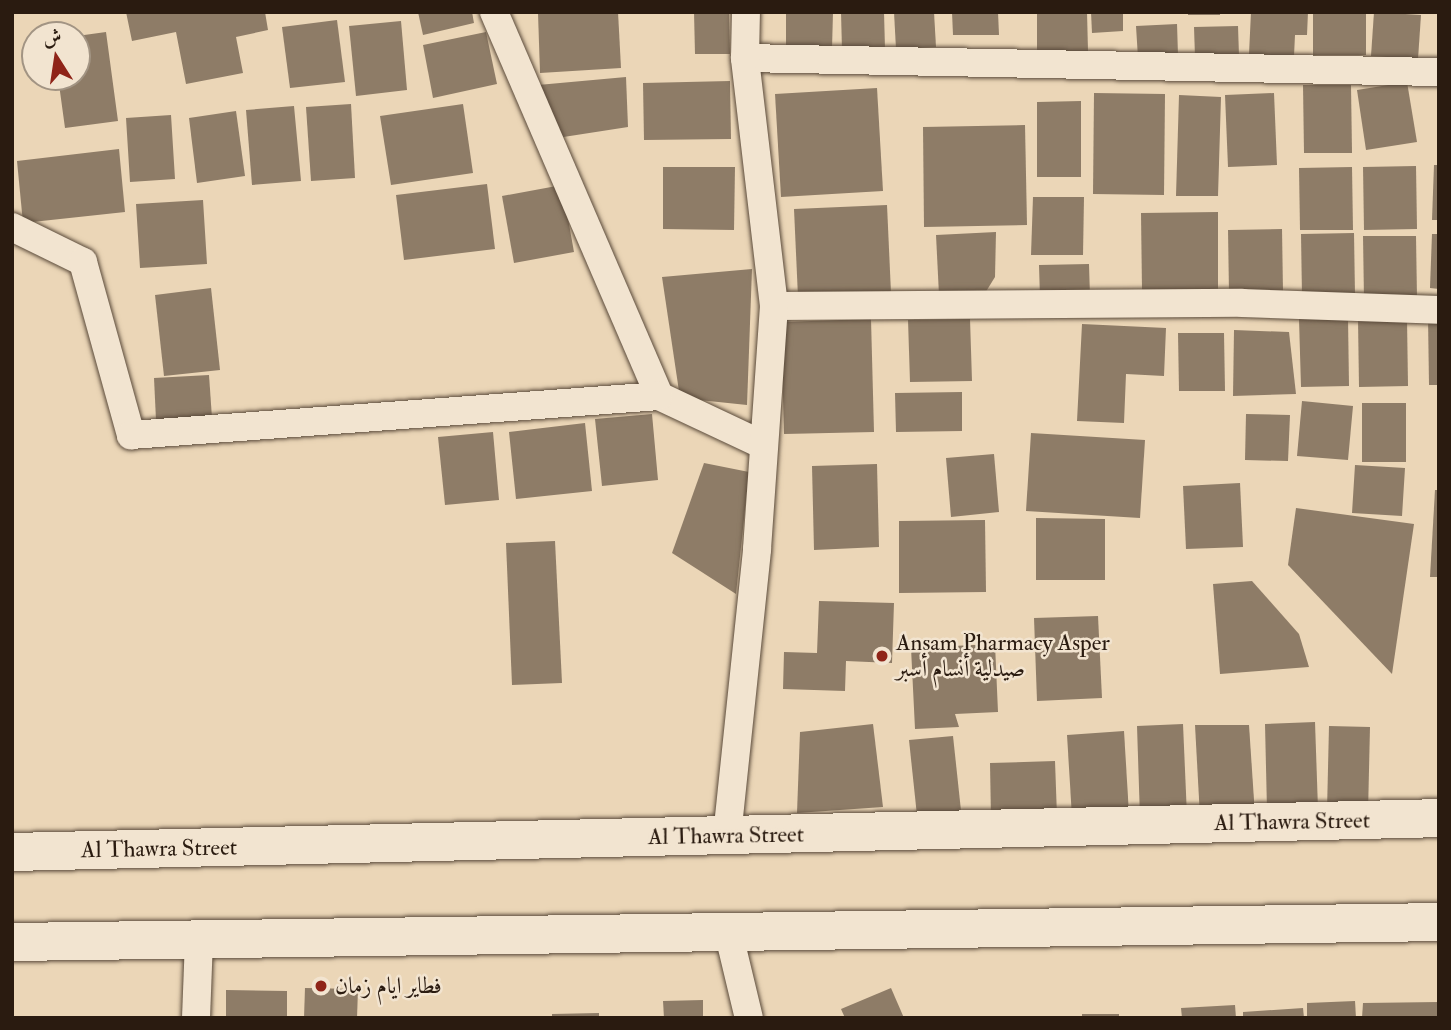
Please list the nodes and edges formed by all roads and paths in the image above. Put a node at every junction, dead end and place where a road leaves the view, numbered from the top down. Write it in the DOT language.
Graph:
graph roads {
  1 [pos="494,12"];
  2 [pos="746,12"];
  3 [pos="745,58"];
  4 [pos="1439,72"];
  5 [pos="12,228"];
  6 [pos="774,306"];
  7 [pos="1439,310"];
  8 [pos="659,396"];
  9 [pos="763,446"];
  10 [pos="1439,818"];
  11 [pos="727,836"];
  12 [pos="12,852"];
  13 [pos="1439,922"];
  14 [pos="729,935"];
  15 [pos="199,941"];
  16 [pos="12,942"];
  17 [pos="196,1018"];
  18 [pos="749,1018"];
  1 -- 8 [label="street"];
  2 -- 3 [label="street"];
  3 -- 4 [label="street"];
  3 -- 6 [label="street"];
  5 -- 8 [label="street"];
  6 -- 7 [label="street"];
  6 -- 9 [label="street"];
  8 -- 9 [label="street"];
  9 -- 11 [label="street"];
  10 -- 11 [label="main road, Al Thawra Street"];
  11 -- 12 [label="main road, Al Thawra Street"];
  13 -- 14 [label="main road"];
  14 -- 15 [label="main road"];
  14 -- 18 [label="street"];
  15 -- 16 [label="main road"];
  15 -- 17 [label="street"];
}
